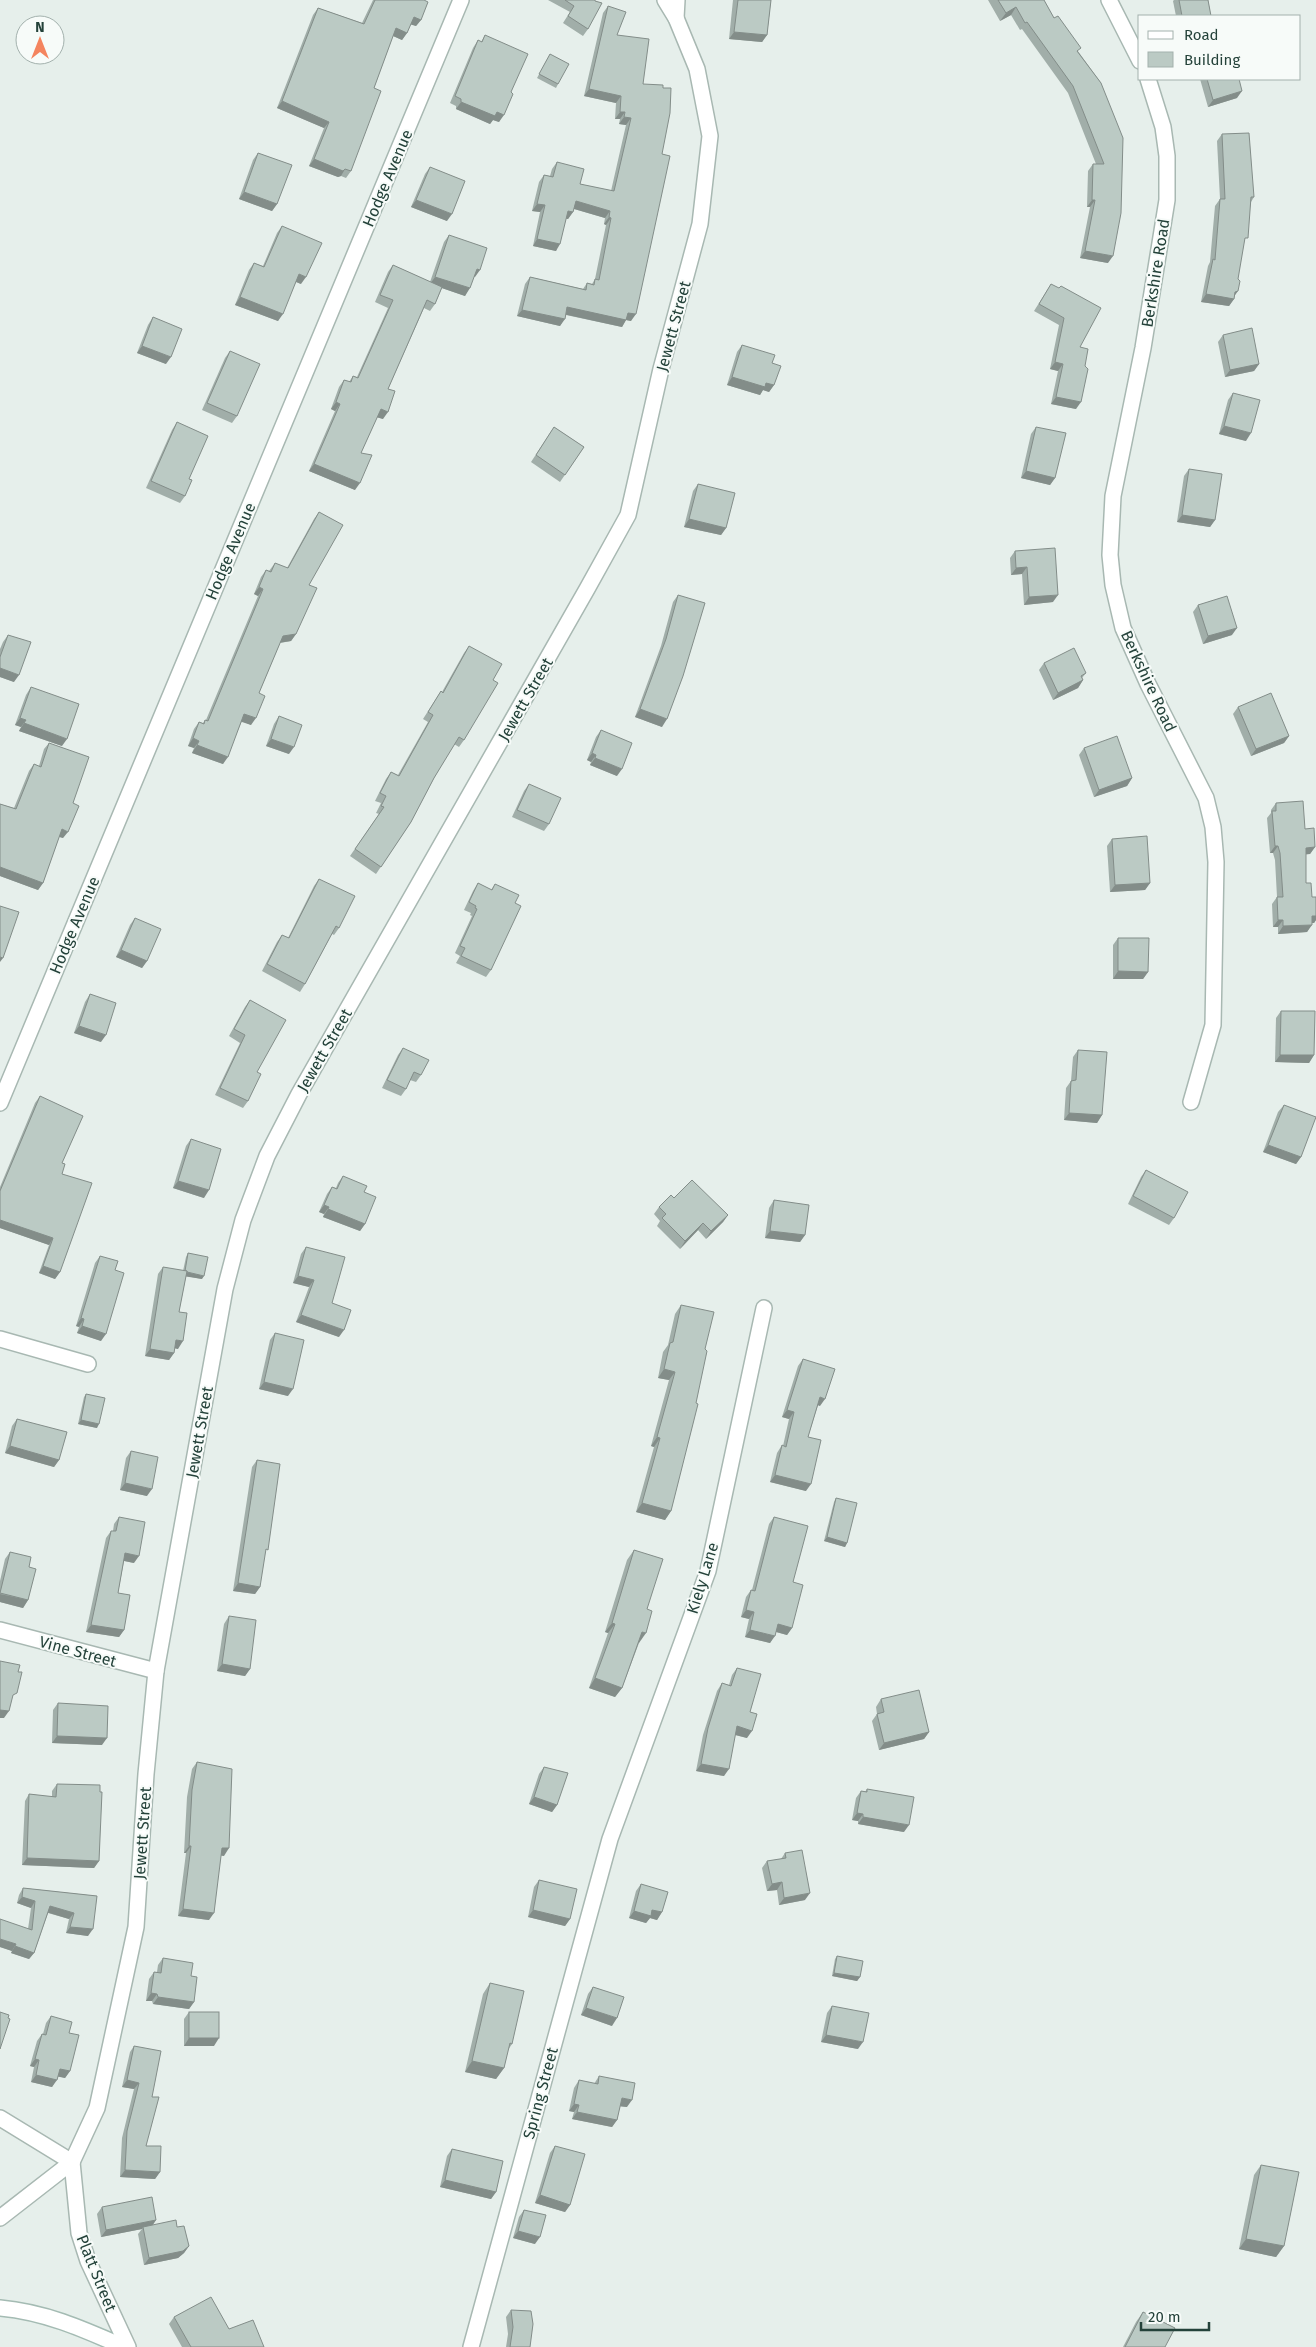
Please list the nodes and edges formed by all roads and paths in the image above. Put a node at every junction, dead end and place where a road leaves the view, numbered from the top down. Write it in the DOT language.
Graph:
graph roads {
  1 [pos="461,0"];
  2 [pos="665,0"];
  3 [pos="677,0"];
  4 [pos="1109,0"];
  5 [pos="676,18"];
  6 [pos="1138,57"];
  7 [pos="1148,80"];
  8 [pos="0,1102"];
  9 [pos="1191,1102"];
  10 [pos="764,1308"];
  11 [pos="0,1339"];
  12 [pos="88,1364"];
  13 [pos="0,1630"];
  14 [pos="156,1671"];
  15 [pos="610,1839"];
  16 [pos="0,2118"];
  17 [pos="72,2162"];
  18 [pos="0,2218"];
  19 [pos="0,2308"];
  20 [pos="126,2347"];
  21 [pos="471,2347"];
  1 -- 8 [label="street, Hodge Avenue"];
  2 -- 5 [label="street, Jewett Street"];
  3 -- 5 [label="street"];
  4 -- 6 [label="street"];
  5 -- 14 [label="street, Jewett Street"];
  7 -- 9 [label="street, Berkshire Road"];
  10 -- 15 [label="street, Kiely Lane"];
  11 -- 12 [label="street"];
  13 -- 14 [label="street, Vine Street"];
  14 -- 17 [label="street, Jewett Street"];
  15 -- 21 [label="street, Spring Street"];
  16 -- 17 [label="street"];
  17 -- 18 [label="street"];
  17 -- 20 [label="street, Platt Street"];
  19 -- 20 [label="street"];
}
